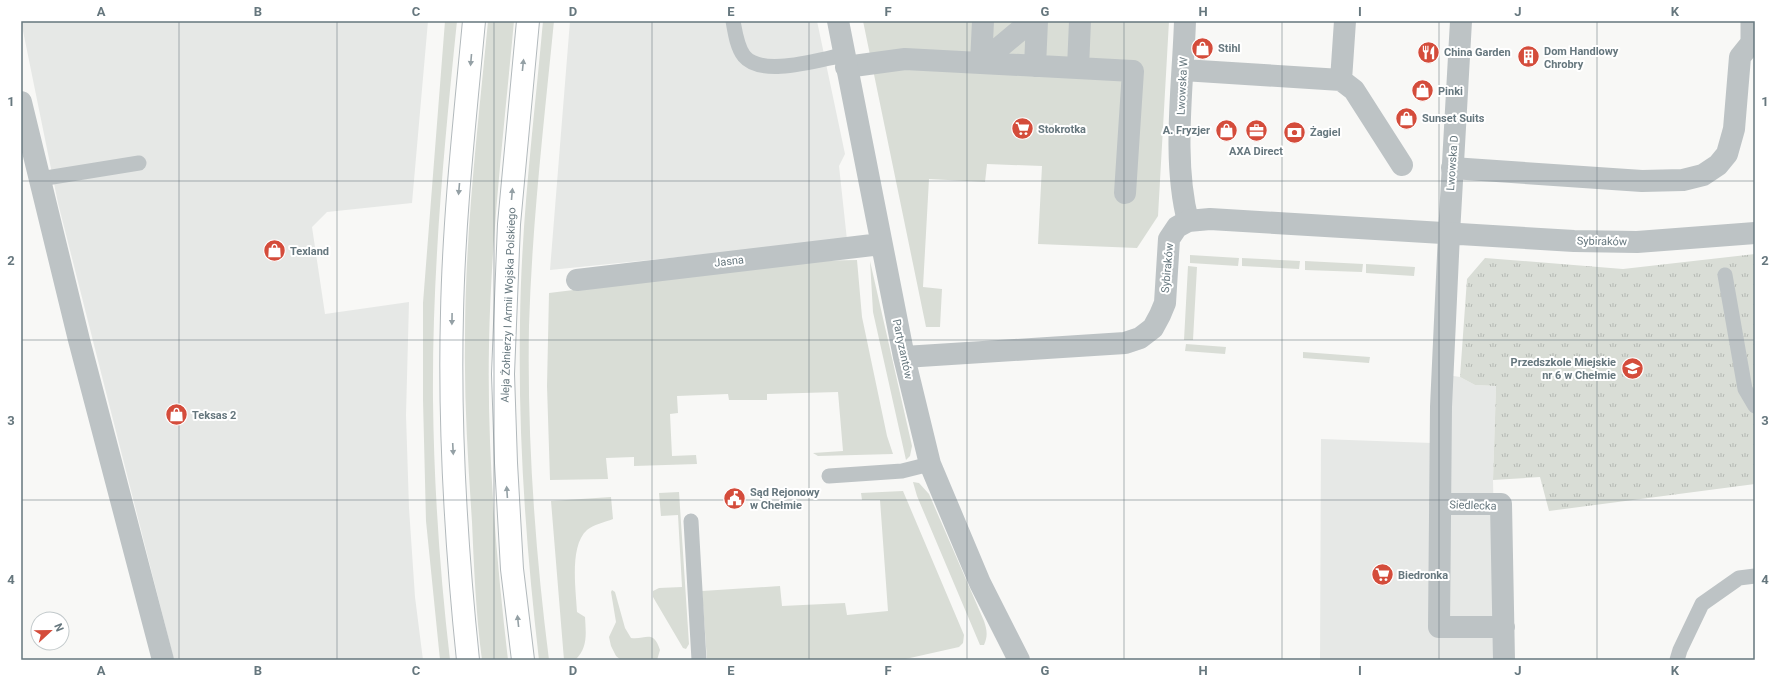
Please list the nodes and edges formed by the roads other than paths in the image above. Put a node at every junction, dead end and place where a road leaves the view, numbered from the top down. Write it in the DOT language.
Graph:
graph roads {
  1 [pos="474,21"];
  2 [pos="528,21"];
  3 [pos="733,21"];
  4 [pos="838,21"];
  5 [pos="983,21"];
  6 [pos="1031,21"];
  7 [pos="1037,21"];
  8 [pos="1080,21"];
  9 [pos="1185,21"];
  10 [pos="1345,21"];
  11 [pos="1461,21"];
  12 [pos="1748,21"];
  13 [pos="1752,47"];
  14 [pos="845,61"];
  15 [pos="980,63"];
  16 [pos="1035,66"];
  17 [pos="1078,68"];
  18 [pos="1183,70"];
  19 [pos="1341,80"];
  20 [pos="21,102"];
  21 [pos="139,163"];
  22 [pos="1402,165"];
  23 [pos="1452,168"];
  24 [pos="40,179"];
  25 [pos="1125,193"];
  26 [pos="1188,221"];
  27 [pos="1755,233"];
  28 [pos="1449,234"];
  29 [pos="881,244"];
  30 [pos="1725,276"];
  31 [pos="577,280"];
  32 [pos="904,357"];
  33 [pos="1755,406"];
  34 [pos="930,464"];
  35 [pos="829,476"];
  36 [pos="1440,504"];
  37 [pos="691,521"];
  38 [pos="1755,576"];
  39 [pos="1504,627"];
  40 [pos="163,660"];
  41 [pos="468,660"];
  42 [pos="523,660"];
  43 [pos="699,660"];
  44 [pos="1020,660"];
  45 [pos="1504,660"];
  46 [pos="1677,660"];
  1 -- 41 [label="main road, one-way"];
  42 -- 2 [label="main road, Aleja Żołnierzy I Armii Wojska Polskiego, one-way"];
  3 -- 14 [label="lane"];
  4 -- 14 [label="street, Partyzantów"];
  5 -- 15 [label="street"];
  6 -- 15 [label="street"];
  7 -- 16 [label="street"];
  8 -- 17 [label="street"];
  9 -- 18 [label="street, Lwowska W"];
  10 -- 19 [label="street"];
  11 -- 23 [label="street, Lwowska D"];
  12 -- 13 [label="lane"];
  13 -- 23 [label="street"];
  14 -- 15 [label="street"];
  14 -- 29 [label="street, Partyzantów"];
  15 -- 16 [label="street"];
  16 -- 17 [label="street"];
  17 -- 25 [label="street"];
  18 -- 19 [label="street"];
  18 -- 26 [label="street, Lwowska W"];
  19 -- 22 [label="street"];
  20 -- 24 [label="street"];
  21 -- 24 [label="lane"];
  23 -- 28 [label="street, Lwowska D"];
  24 -- 40 [label="street"];
  26 -- 28 [label="street, Sybiraków"];
  26 -- 32 [label="street, Sybiraków"];
  27 -- 28 [label="street, Sybiraków"];
  28 -- 36 [label="street"];
  29 -- 31 [label="street, Jasna"];
  29 -- 32 [label="street, Partyzantów"];
  30 -- 33 [label="lane"];
  32 -- 34 [label="street, Partyzantów"];
  34 -- 35 [label="lane"];
  34 -- 44 [label="street, Partyzantów"];
  36 -- 39 [label="street, Siedlecka"];
  36 -- 39 [label="street, Siedlecka"];
  37 -- 43 [label="lane"];
  38 -- 46 [label="lane"];
  39 -- 45 [label="street, Siedlecka"];
}
